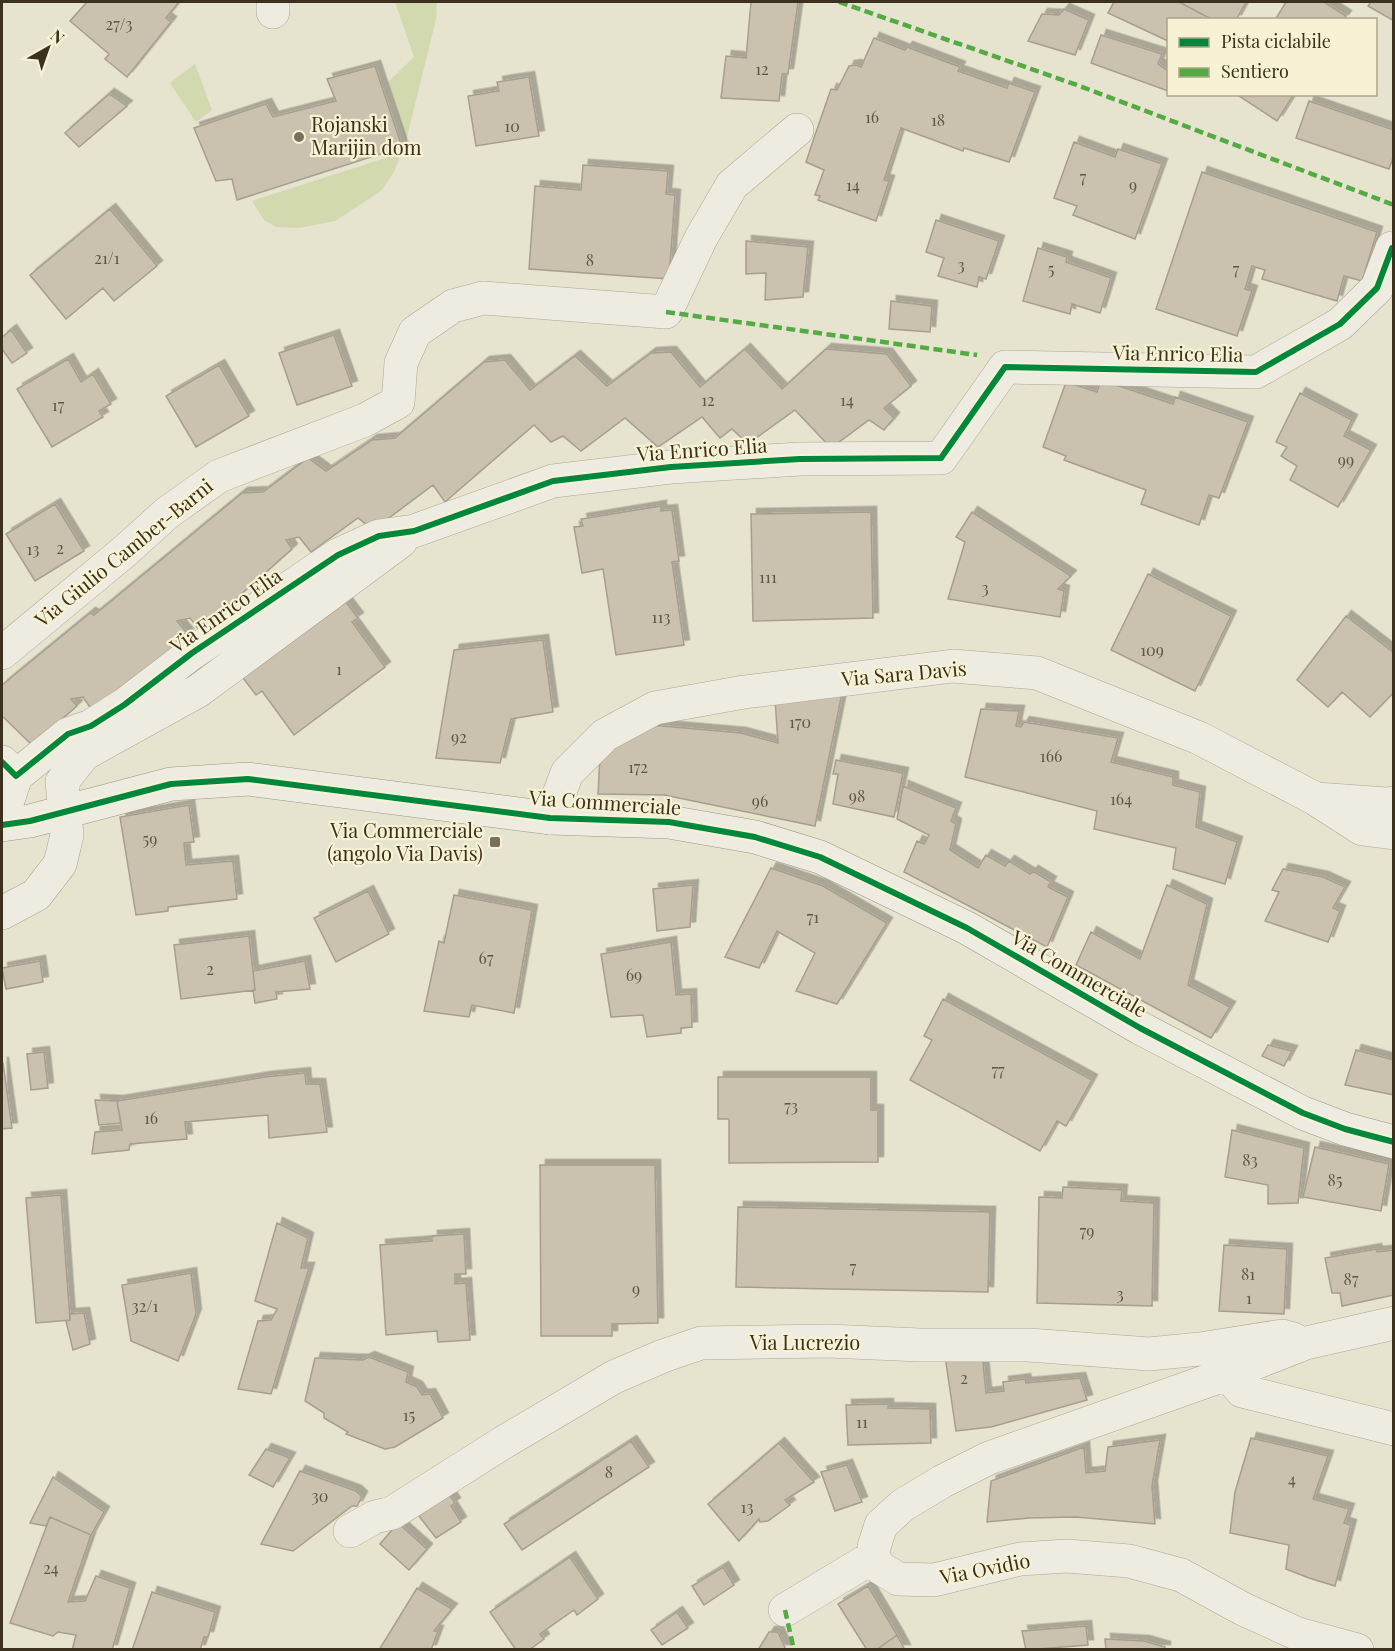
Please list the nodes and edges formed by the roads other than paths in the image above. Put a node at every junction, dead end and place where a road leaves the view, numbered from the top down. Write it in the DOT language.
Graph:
graph roads {
  1 [pos="797,130"];
  2 [pos="1392,248"];
  3 [pos="414,531"];
  4 [pos="2,653"];
  5 [pos="9,769"];
  6 [pos="1316,799"];
  7 [pos="1394,803"];
  8 [pos="64,811"];
  9 [pos="2,818"];
  10 [pos="550,818"];
  11 [pos="2,825"];
  12 [pos="1394,832"];
  13 [pos="2,913"];
  14 [pos="1394,1142"];
  15 [pos="1394,1323"];
  16 [pos="1306,1343"];
  17 [pos="1227,1374"];
  18 [pos="1394,1429"];
  19 [pos="350,1531"];
  20 [pos="873,1557"];
  21 [pos="784,1610"];
  22 [pos="1357,1650"];
  1 -- 4 [label="street, Via Giulio Camber-Barni"];
  2 -- 3 [label="street, Via Enrico Elia"];
  3 -- 5 [label="street, Via Enrico Elia"];
  3 -- 8 [label="street, Via Enrico Elia"];
  5 -- 9 [label="street"];
  6 -- 7 [label="street, Via Sara Davis"];
  6 -- 10 [label="street, Via Sara Davis"];
  6 -- 12 [label="street"];
  8 -- 10 [label="street, Via Commerciale"];
  8 -- 11 [label="street, Via Commerciale"];
  8 -- 13 [label="street, Via Enrico Elia"];
  10 -- 14 [label="street, Via Commerciale"];
  15 -- 16 [label="street"];
  16 -- 17 [label="street"];
  16 -- 19 [label="street, Via Lucrezio"];
  17 -- 18 [label="street"];
  17 -- 20 [label="street"];
  20 -- 21 [label="street"];
  20 -- 22 [label="street, Via Ovidio"];
}
